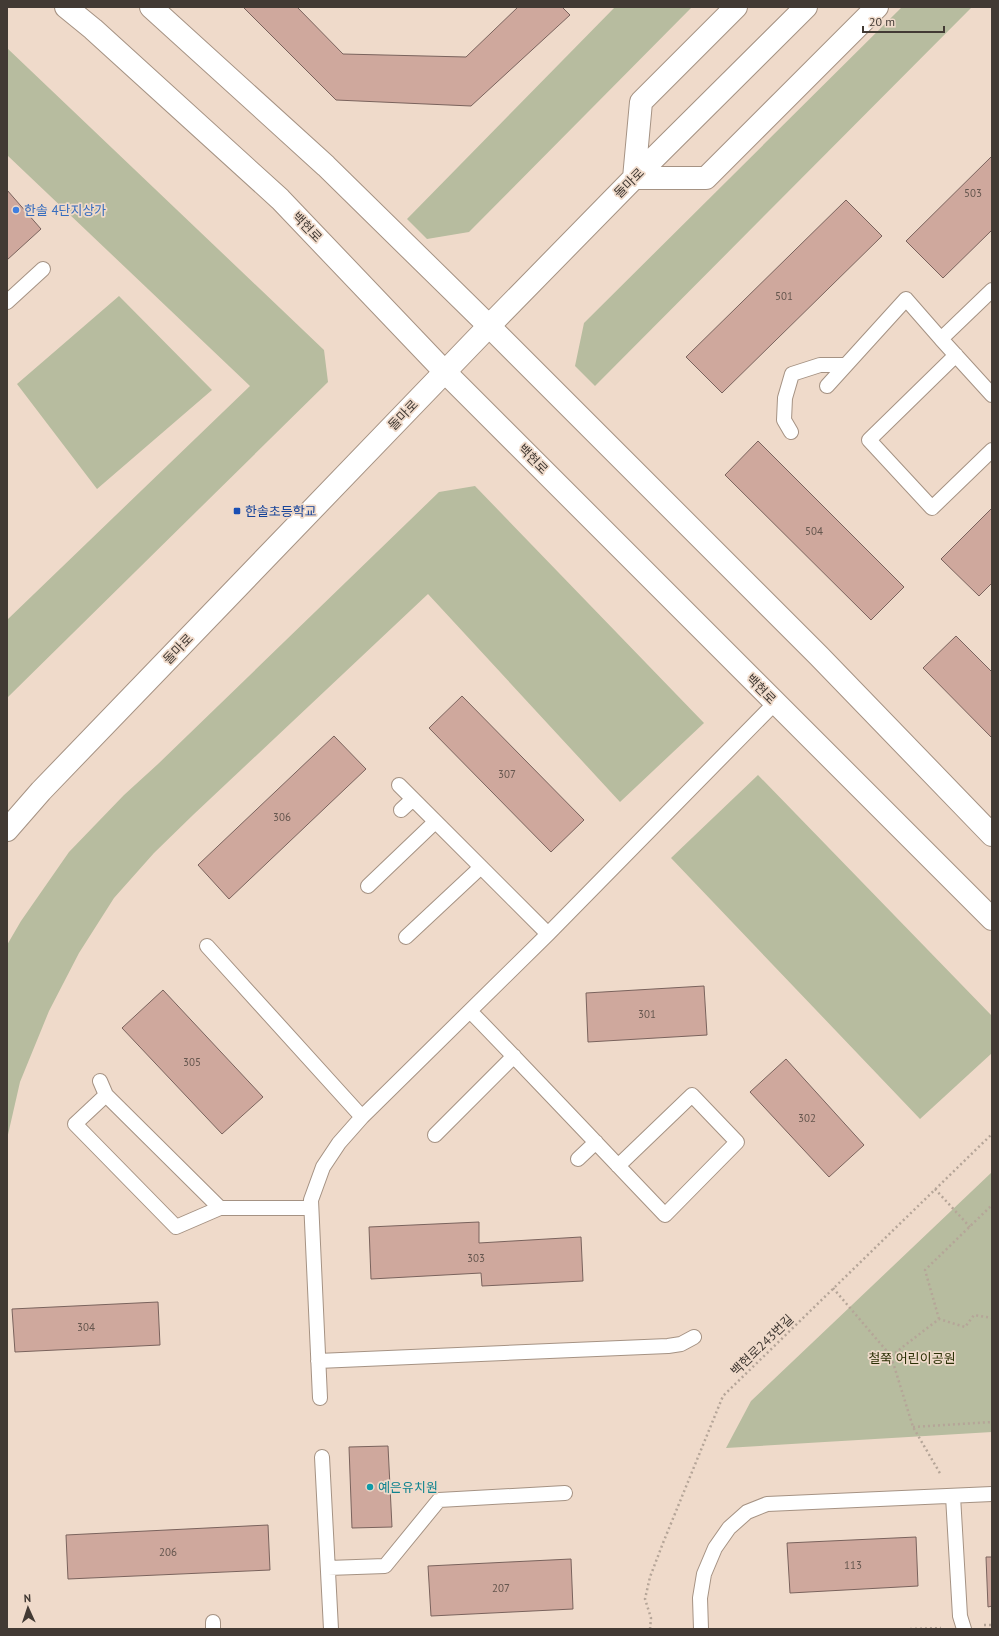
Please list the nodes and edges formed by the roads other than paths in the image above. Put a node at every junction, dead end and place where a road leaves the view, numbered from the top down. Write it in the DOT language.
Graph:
graph roads {
  1 [pos="66,7"];
  2 [pos="151,7"];
  3 [pos="736,7"];
  4 [pos="806,7"];
  5 [pos="876,7"];
  6 [pos="634,178"];
  7 [pos="42,269"];
  8 [pos="992,290"];
  9 [pos="7,302"];
  10 [pos="489,326"];
  11 [pos="941,339"];
  12 [pos="956,355"];
  13 [pos="846,365"];
  14 [pos="445,372"];
  15 [pos="827,386"];
  16 [pos="992,395"];
  17 [pos="791,432"];
  18 [pos="992,450"];
  19 [pos="775,703"];
  20 [pos="399,785"];
  21 [pos="413,799"];
  22 [pos="401,810"];
  23 [pos="435,822"];
  24 [pos="7,830"];
  25 [pos="992,835"];
  26 [pos="481,867"];
  27 [pos="368,886"];
  28 [pos="992,919"];
  29 [pos="548,934"];
  30 [pos="406,937"];
  31 [pos="207,946"];
  32 [pos="470,1010"];
  33 [pos="514,1056"];
  34 [pos="100,1081"];
  35 [pos="106,1095"];
  36 [pos="362,1117"];
  37 [pos="436,1135"];
  38 [pos="596,1142"];
  39 [pos="578,1159"];
  40 [pos="618,1166"];
  41 [pos="220,1208"];
  42 [pos="311,1208"];
  43 [pos="694,1337"];
  44 [pos="318,1361"];
  45 [pos="320,1398"];
  46 [pos="322,1457"];
  47 [pos="565,1493"];
  48 [pos="992,1494"];
  49 [pos="953,1496"];
  50 [pos="328,1568"];
  51 [pos="331,1629"];
  52 [pos="701,1629"];
  53 [pos="964,1629"];
  1 -- 14 [label="main road, 백현로"];
  2 -- 10 [label="main road"];
  3 -- 6 [label="main road"];
  4 -- 6 [label="main road, 돌마로"];
  5 -- 6 [label="main road"];
  6 -- 10 [label="main road, 돌마로"];
  7 -- 9 [label="lane"];
  8 -- 11 [label="lane"];
  10 -- 14 [label="main road, 돌마로"];
  10 -- 25 [label="main road"];
  11 -- 12 [label="lane"];
  11 -- 13 [label="lane"];
  12 -- 16 [label="lane"];
  12 -- 18 [label="lane"];
  13 -- 15 [label="lane"];
  13 -- 17 [label="lane"];
  14 -- 19 [label="main road, 백현로"];
  14 -- 24 [label="main road, 돌마로"];
  19 -- 28 [label="main road, 백현로"];
  19 -- 29 [label="lane"];
  20 -- 21 [label="lane"];
  21 -- 22 [label="lane"];
  21 -- 23 [label="lane"];
  23 -- 26 [label="lane"];
  23 -- 27 [label="lane"];
  26 -- 29 [label="lane"];
  26 -- 30 [label="lane"];
  29 -- 32 [label="lane"];
  31 -- 36 [label="lane"];
  32 -- 33 [label="lane"];
  32 -- 36 [label="lane"];
  33 -- 37 [label="lane"];
  33 -- 38 [label="lane"];
  34 -- 35 [label="lane"];
  35 -- 41 [label="lane"];
  35 -- 41 [label="lane"];
  36 -- 42 [label="lane"];
  38 -- 39 [label="lane"];
  38 -- 40 [label="lane"];
  40 -- 40 [label="lane"];
  41 -- 42 [label="lane"];
  42 -- 44 [label="lane"];
  43 -- 44 [label="lane"];
  44 -- 45 [label="lane"];
  46 -- 50 [label="lane"];
  47 -- 50 [label="lane"];
  48 -- 49 [label="lane"];
  49 -- 52 [label="lane"];
  49 -- 53 [label="lane"];
  50 -- 51 [label="lane"];
}
